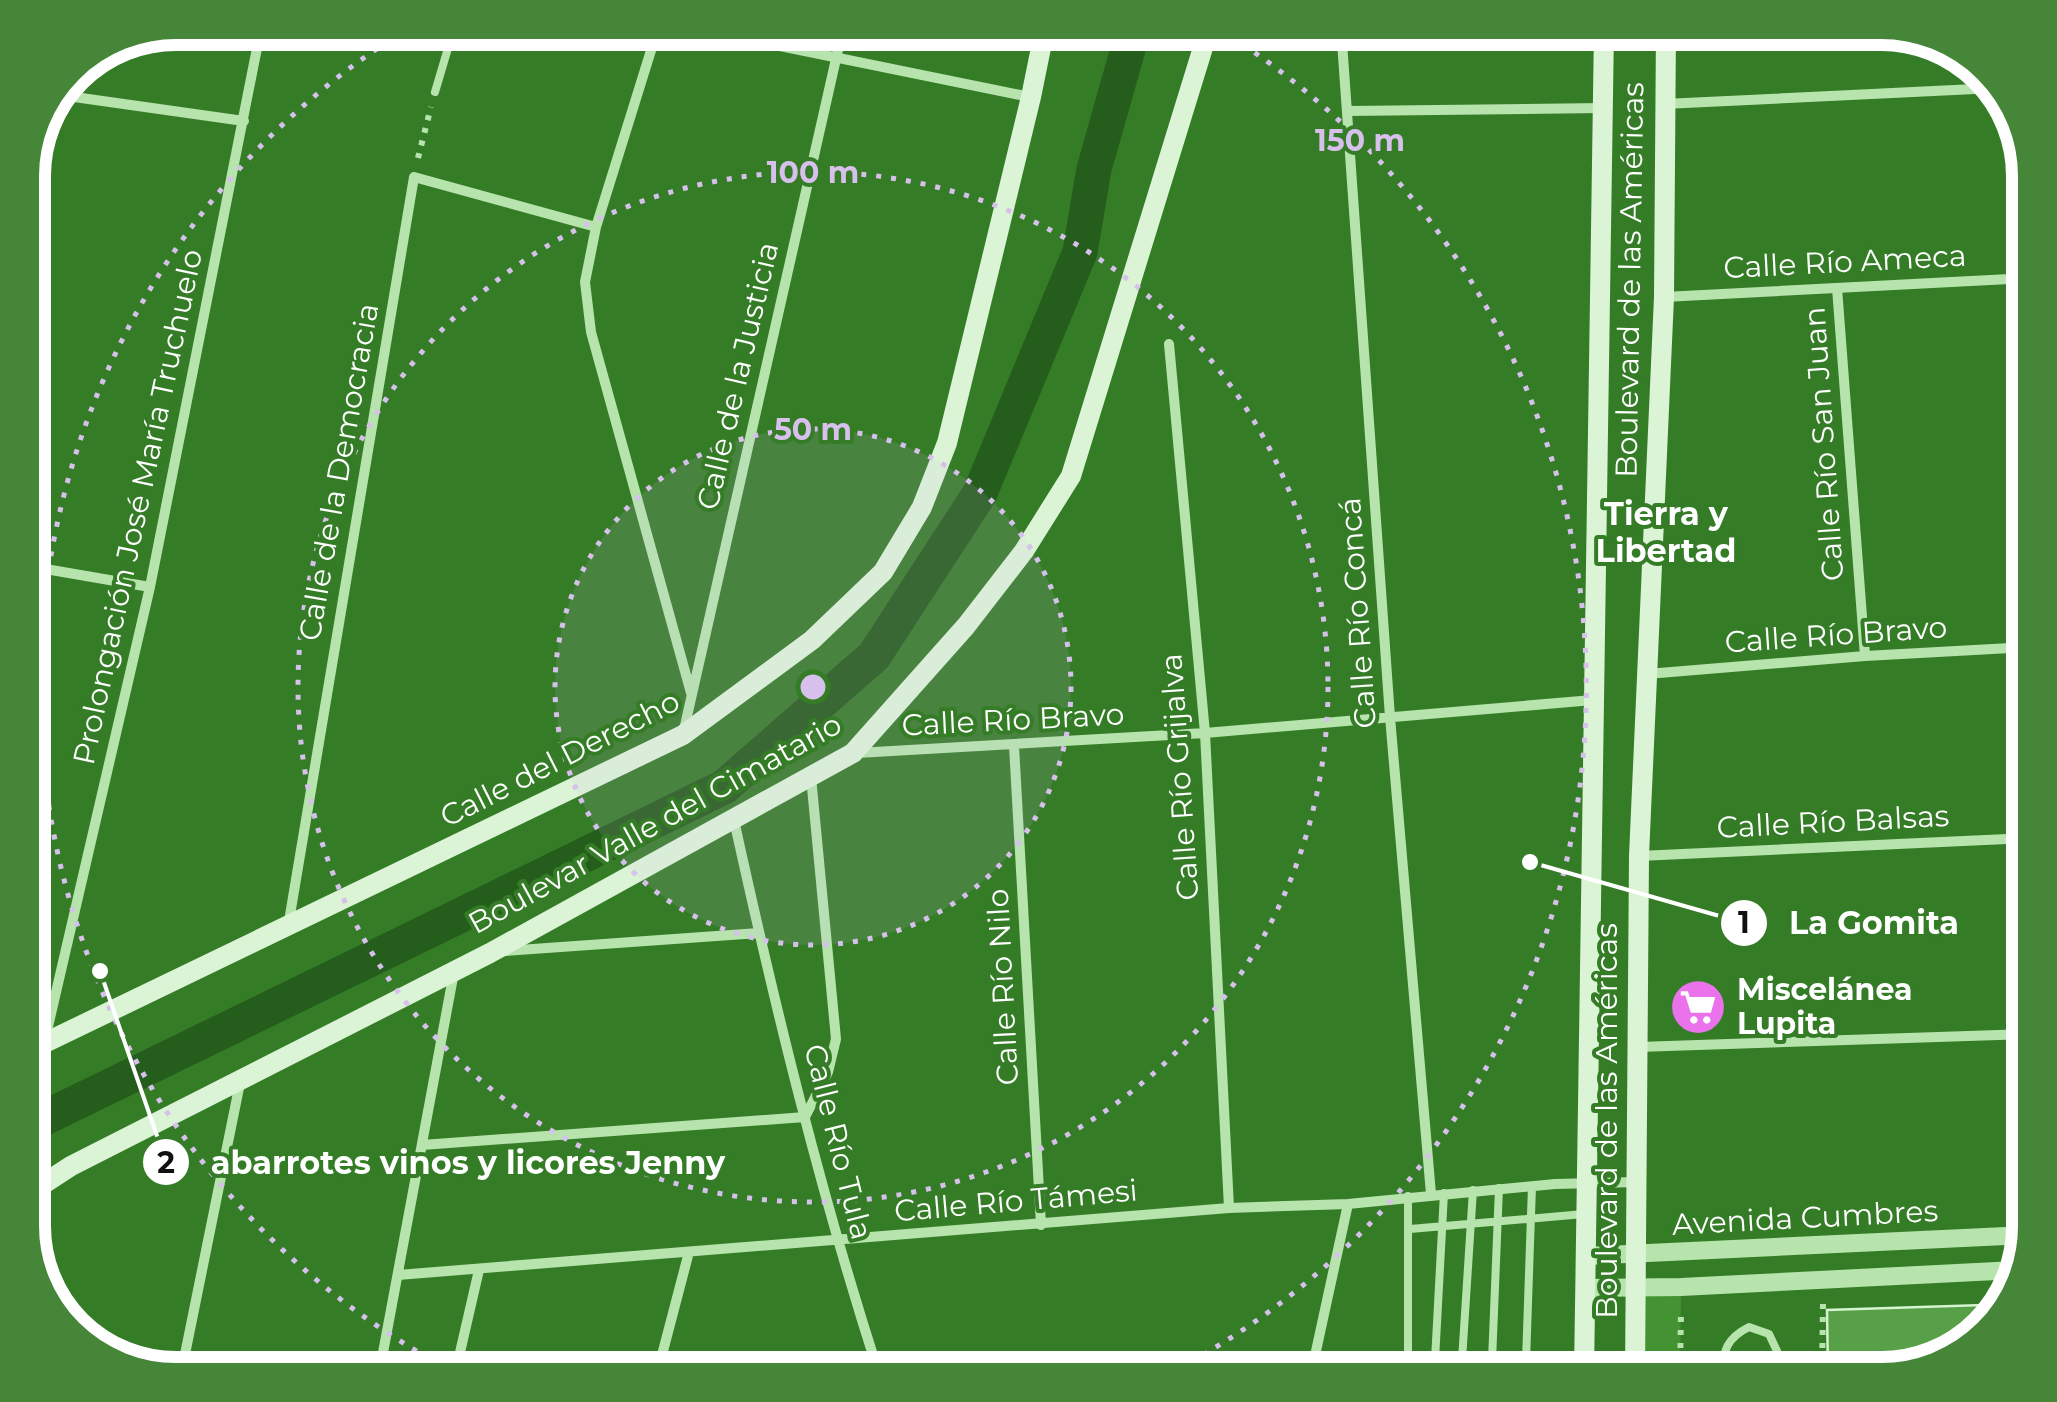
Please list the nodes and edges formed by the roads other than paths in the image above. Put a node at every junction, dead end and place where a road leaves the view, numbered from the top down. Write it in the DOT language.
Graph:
graph roads {
  1 [pos="258,45"];
  2 [pos="449,45"];
  3 [pos="653,45"];
  4 [pos="773,45"];
  5 [pos="839,45"];
  6 [pos="1042,45"];
  7 [pos="1204,45"];
  8 [pos="1342,45"];
  9 [pos="1604,45"];
  10 [pos="1666,45"];
  11 [pos="836,58"];
  12 [pos="1979,89"];
  13 [pos="435,92"];
  14 [pos="71,98"];
  15 [pos="1031,98"];
  16 [pos="1664,104"];
  17 [pos="1604,108"];
  18 [pos="1347,111"];
  19 [pos="244,121"];
  20 [pos="596,227"];
  21 [pos="2012,279"];
  22 [pos="1837,288"];
  23 [pos="1664,297"];
  24 [pos="1169,344"];
  25 [pos="45,569"];
  26 [pos="150,587"];
  27 [pos="2012,647"];
  28 [pos="1866,656"];
  29 [pos="1646,674"];
  30 [pos="692,694"];
  31 [pos="1594,700"];
  32 [pos="1390,716"];
  33 [pos="1204,733"];
  34 [pos="682,735"];
  35 [pos="1014,746"];
  36 [pos="853,753"];
  37 [pos="812,777"];
  38 [pos="734,820"];
  39 [pos="2012,839"];
  40 [pos="1639,856"];
  41 [pos="288,928"];
  42 [pos="759,933"];
  43 [pos="490,952"];
  44 [pos="454,970"];
  45 [pos="45,1025"];
  46 [pos="2012,1035"];
  47 [pos="1638,1047"];
  48 [pos="45,1050"];
  49 [pos="240,1082"];
  50 [pos="805,1117"];
  51 [pos="422,1145"];
  52 [pos="1585,1182"];
  53 [pos="1638,1182"];
  54 [pos="45,1183"];
  55 [pos="1532,1186"];
  56 [pos="1499,1188"];
  57 [pos="1473,1190"];
  58 [pos="1444,1193"];
  59 [pos="1431,1194"];
  60 [pos="1408,1196"];
  61 [pos="1348,1204"];
  62 [pos="1230,1208"];
  63 [pos="1584,1214"];
  64 [pos="1530,1219"];
  65 [pos="1497,1222"];
  66 [pos="1041,1224"];
  67 [pos="1470,1224"];
  68 [pos="1441,1226"];
  69 [pos="1410,1229"];
  70 [pos="2011,1236"];
  71 [pos="836,1241"];
  72 [pos="689,1252"];
  73 [pos="1638,1254"];
  74 [pos="1585,1256"];
  75 [pos="479,1270"];
  76 [pos="2004,1271"];
  77 [pos="398,1275"];
  78 [pos="1585,1288"];
  79 [pos="1637,1288"];
  80 [pos="184,1357"];
  81 [pos="383,1357"];
  82 [pos="459,1357"];
  83 [pos="661,1357"];
  84 [pos="873,1357"];
  85 [pos="1315,1357"];
  86 [pos="1410,1357"];
  87 [pos="1435,1357"];
  88 [pos="1462,1357"];
  89 [pos="1492,1357"];
  90 [pos="1526,1357"];
  91 [pos="1584,1357"];
  92 [pos="1635,1357"];
  93 [pos="1722,1357"];
  94 [pos="1777,1357"];
  1 -- 19 [label="street, Prolongación José María Truchuelo"];
  2 -- 13 [label="lane"];
  3 -- 20 [label="street"];
  4 -- 11 [label="street"];
  5 -- 11 [label="street, Calle de la Justicia"];
  6 -- 15 [label="main road, Calle del Derecho"];
  7 -- 36 [label="main road, Boulevar Valle del Cimatario"];
  8 -- 18 [label="street, Calle Río Concá"];
  9 -- 17 [label="main road, Boulevard de las Américas"];
  10 -- 16 [label="main road, Boulevard de las Américas"];
  11 -- 15 [label="street"];
  11 -- 30 [label="street, Calle de la Justicia"];
  12 -- 16 [label="street"];
  14 -- 19 [label="street"];
  15 -- 34 [label="main road, Calle del Derecho"];
  16 -- 23 [label="main road, Boulevard de las Américas"];
  17 -- 18 [label="street"];
  17 -- 31 [label="main road, Boulevard de las Américas"];
  18 -- 32 [label="street, Calle Río Concá"];
  19 -- 26 [label="street, Prolongación José María Truchuelo"];
  20 -- 30 [label="street"];
  20 -- 41 [label="street, Calle de la Democracia"];
  21 -- 22 [label="street, Calle Río Ameca"];
  22 -- 23 [label="street, Calle Río Ameca"];
  22 -- 28 [label="street, Calle Río San Juan"];
  23 -- 29 [label="main road, Boulevard de las Américas"];
  24 -- 33 [label="street, Calle Río Grijalva"];
  25 -- 26 [label="street"];
  26 -- 45 [label="street, Prolongación José María Truchuelo"];
  27 -- 28 [label="street, Calle Río Bravo"];
  28 -- 29 [label="street, Calle Río Bravo"];
  29 -- 40 [label="main road, Boulevard de las Américas"];
  30 -- 34 [label="street, Calle de la Justicia"];
  31 -- 32 [label="street, Calle Río Bravo"];
  31 -- 52 [label="main road, Boulevard de las Américas"];
  32 -- 33 [label="street, Calle Río Bravo"];
  32 -- 59 [label="street, Calle Río Concá"];
  33 -- 35 [label="street, Calle Río Bravo"];
  33 -- 62 [label="street, Calle Río Grijalva"];
  34 -- 41 [label="main road, Calle del Derecho"];
  35 -- 36 [label="street, Calle Río Bravo"];
  35 -- 66 [label="street, Calle Río Nilo"];
  36 -- 37 [label="main road, Boulevar Valle del Cimatario"];
  37 -- 38 [label="main road, Boulevar Valle del Cimatario"];
  37 -- 50 [label="street"];
  38 -- 42 [label="street, Calle Río Tula"];
  38 -- 43 [label="main road, Boulevar Valle del Cimatario"];
  39 -- 40 [label="street, Calle Río Balsas"];
  40 -- 47 [label="main road, Boulevard de las Américas"];
  41 -- 48 [label="main road, Calle del Derecho"];
  42 -- 43 [label="street"];
  42 -- 50 [label="street, Calle Río Tula"];
  43 -- 44 [label="main road, Boulevar Valle del Cimatario"];
  44 -- 49 [label="main road, Boulevar Valle del Cimatario"];
  44 -- 51 [label="street"];
  46 -- 47 [label="street"];
  47 -- 53 [label="main road, Boulevard de las Américas"];
  49 -- 54 [label="main road, Boulevar Valle del Cimatario"];
  49 -- 80 [label="street"];
  50 -- 51 [label="street"];
  50 -- 71 [label="street, Calle Río Tula"];
  51 -- 77 [label="street"];
  52 -- 53 [label="street, Calle Río Támesi"];
  52 -- 55 [label="street, Calle Río Támesi"];
  52 -- 63 [label="main road, Boulevard de las Américas"];
  53 -- 73 [label="main road, Boulevard de las Américas"];
  55 -- 56 [label="street, Calle Río Támesi"];
  55 -- 64 [label="lane"];
  56 -- 57 [label="street, Calle Río Támesi"];
  56 -- 65 [label="lane"];
  57 -- 58 [label="street, Calle Río Támesi"];
  57 -- 67 [label="lane"];
  58 -- 59 [label="street, Calle Río Támesi"];
  58 -- 68 [label="lane"];
  59 -- 60 [label="street, Calle Río Támesi"];
  60 -- 61 [label="street, Calle Río Támesi"];
  60 -- 69 [label="lane"];
  61 -- 62 [label="street, Calle Río Támesi"];
  61 -- 85 [label="street"];
  62 -- 66 [label="street, Calle Río Támesi"];
  63 -- 64 [label="lane"];
  63 -- 74 [label="main road, Boulevard de las Américas"];
  64 -- 65 [label="lane"];
  64 -- 90 [label="lane"];
  65 -- 67 [label="lane"];
  65 -- 89 [label="lane"];
  66 -- 71 [label="street, Calle Río Támesi"];
  67 -- 68 [label="lane"];
  67 -- 88 [label="lane"];
  68 -- 69 [label="lane"];
  68 -- 87 [label="lane"];
  69 -- 86 [label="lane"];
  70 -- 73 [label="street, Avenida Cumbres"];
  71 -- 72 [label="street, Calle Río Támesi"];
  71 -- 84 [label="street, Calle Río Tula"];
  72 -- 75 [label="street, Calle Río Támesi"];
  72 -- 83 [label="street"];
  73 -- 74 [label="street, Avenida Cumbres"];
  73 -- 79 [label="main road, Boulevard de las Américas"];
  74 -- 78 [label="main road, Boulevard de las Américas"];
  75 -- 77 [label="street, Calle Río Támesi"];
  75 -- 82 [label="street"];
  76 -- 79 [label="street, Avenida Cumbres"];
  77 -- 81 [label="street"];
  78 -- 79 [label="street, Avenida Cumbres"];
  78 -- 91 [label="main road, Boulevard de las Américas"];
  79 -- 92 [label="main road, Boulevard de las Américas"];
  93 -- 94 [label="lane"];
}
